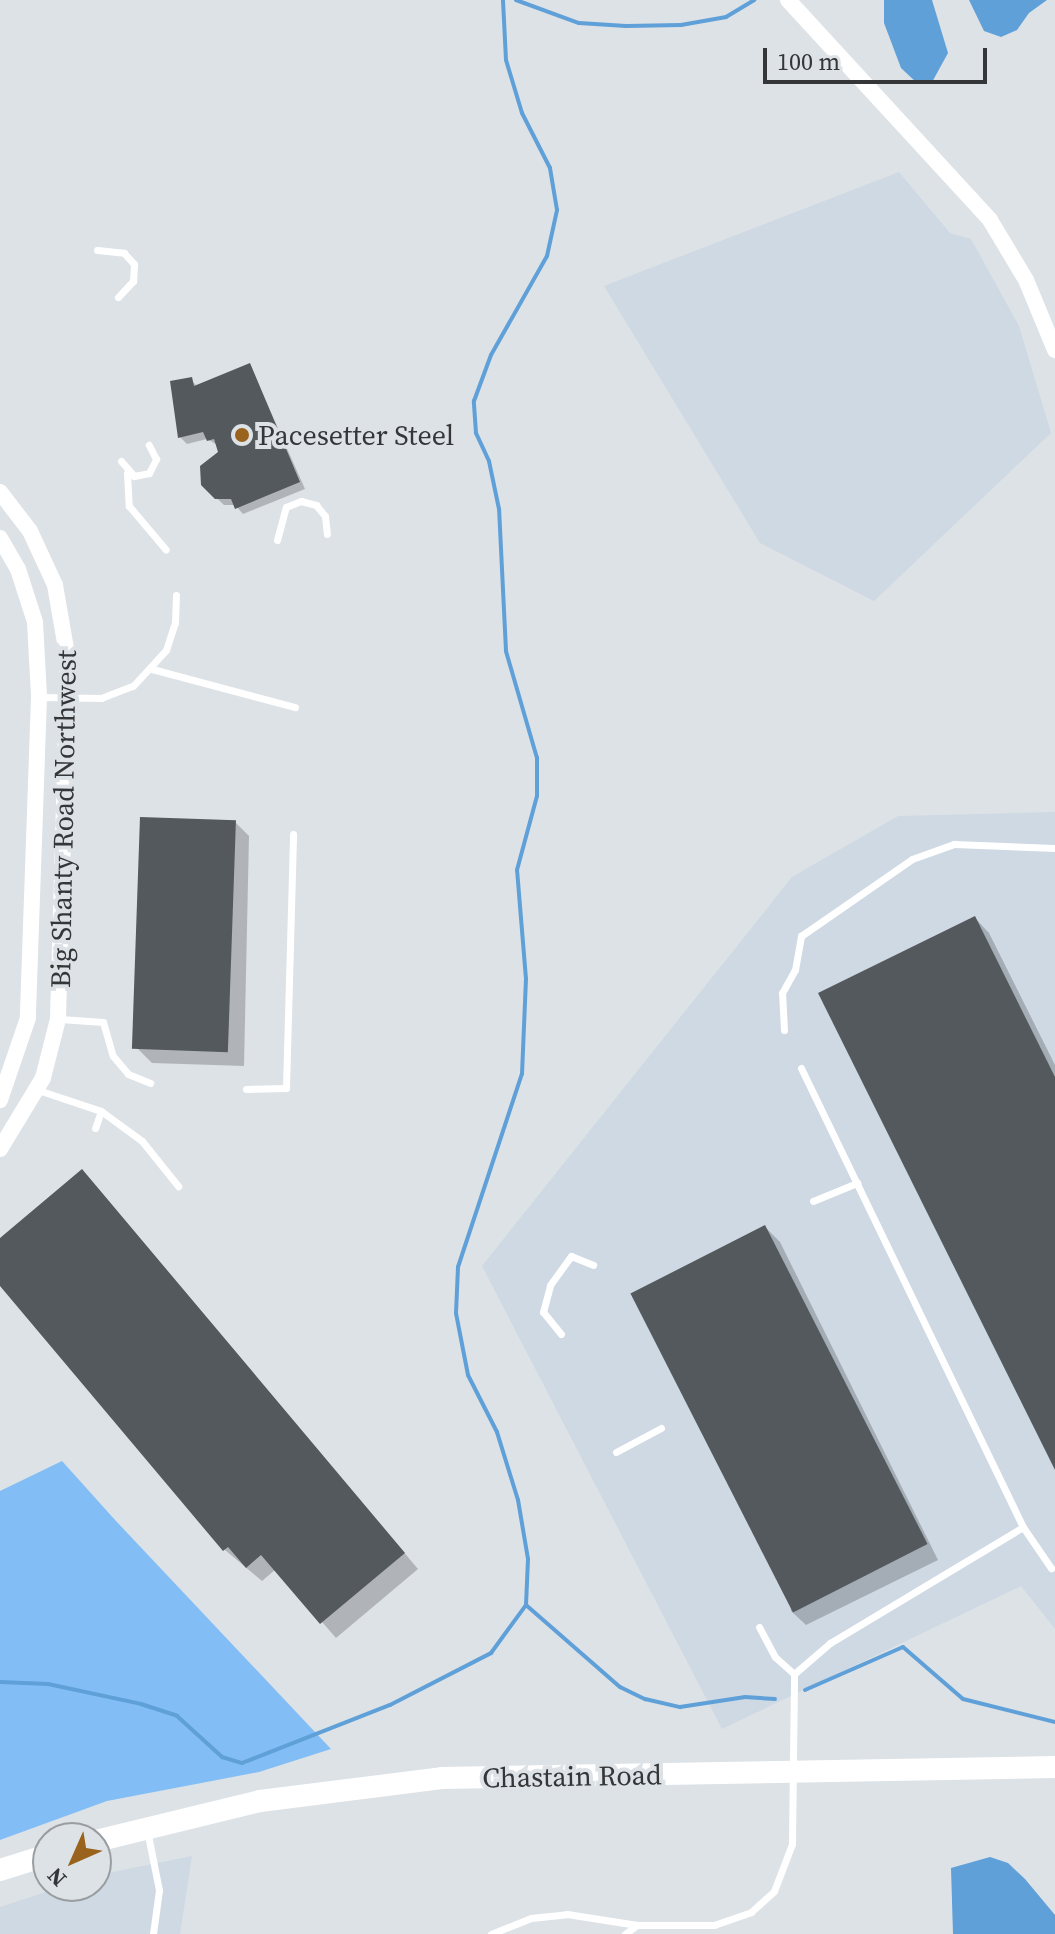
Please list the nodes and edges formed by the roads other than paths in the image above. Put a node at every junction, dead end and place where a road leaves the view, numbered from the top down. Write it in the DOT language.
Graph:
graph roads {
  1 [pos="788,0"];
  2 [pos="97,250"];
  3 [pos="118,297"];
  4 [pos="1055,350"];
  5 [pos="149,445"];
  6 [pos="121,461"];
  7 [pos="127,473"];
  8 [pos="0,492"];
  9 [pos="327,534"];
  10 [pos="0,538"];
  11 [pos="277,540"];
  12 [pos="166,550"];
  13 [pos="176,595"];
  14 [pos="152,669"];
  15 [pos="39,697"];
  16 [pos="66,699"];
  17 [pos="295,707"];
  18 [pos="293,834"];
  19 [pos="1055,848"];
  20 [pos="58,1019"];
  21 [pos="784,1030"];
  22 [pos="801,1068"];
  23 [pos="150,1083"];
  24 [pos="246,1089"];
  25 [pos="38,1090"];
  26 [pos="0,1100"];
  27 [pos="101,1111"];
  28 [pos="95,1128"];
  29 [pos="0,1149"];
  30 [pos="857,1183"];
  31 [pos="178,1186"];
  32 [pos="813,1201"];
  33 [pos="593,1265"];
  34 [pos="561,1334"];
  35 [pos="661,1428"];
  36 [pos="616,1452"];
  37 [pos="1023,1527"];
  38 [pos="1051,1568"];
  39 [pos="759,1627"];
  40 [pos="794,1674"];
  41 [pos="1055,1767"];
  42 [pos="791,1771"];
  43 [pos="146,1827"];
  44 [pos="112,1837"];
  45 [pos="32,1860"];
  46 [pos="0,1870"];
  47 [pos="637,1925"];
  48 [pos="153,1934"];
  49 [pos="491,1934"];
  50 [pos="625,1934"];
  51 [pos="637,1934"];
  1 -- 4 [label="street"];
  2 -- 3 [label="lane"];
  5 -- 7 [label="lane"];
  6 -- 7 [label="lane"];
  7 -- 12 [label="lane"];
  8 -- 16 [label="street, Big Shanty Road Northwest"];
  9 -- 11 [label="lane"];
  10 -- 15 [label="street, Big Shanty Road Northwest"];
  13 -- 14 [label="lane"];
  14 -- 16 [label="lane"];
  14 -- 17 [label="lane"];
  15 -- 16 [label="lane"];
  15 -- 26 [label="street, Big Shanty Road Northwest"];
  16 -- 20 [label="street, Big Shanty Road Northwest"];
  18 -- 24 [label="lane"];
  19 -- 21 [label="lane"];
  20 -- 23 [label="lane"];
  20 -- 25 [label="street, Big Shanty Road Northwest"];
  22 -- 30 [label="lane"];
  25 -- 27 [label="lane"];
  25 -- 29 [label="street, Big Shanty Road Northwest"];
  27 -- 28 [label="lane"];
  27 -- 31 [label="lane"];
  30 -- 32 [label="lane"];
  30 -- 37 [label="lane"];
  33 -- 34 [label="lane"];
  35 -- 36 [label="lane"];
  37 -- 38 [label="lane"];
  37 -- 40 [label="lane"];
  39 -- 40 [label="lane"];
  40 -- 42 [label="lane"];
  41 -- 42 [label="main road, Chastain Road"];
  42 -- 43 [label="main road, Chastain Road"];
  42 -- 47 [label="lane"];
  43 -- 44 [label="main road, Chastain Road"];
  43 -- 48 [label="lane"];
  45 -- 46 [label="main road"];
  47 -- 49 [label="lane"];
  47 -- 50 [label="lane"];
  47 -- 51 [label="lane"];
}
